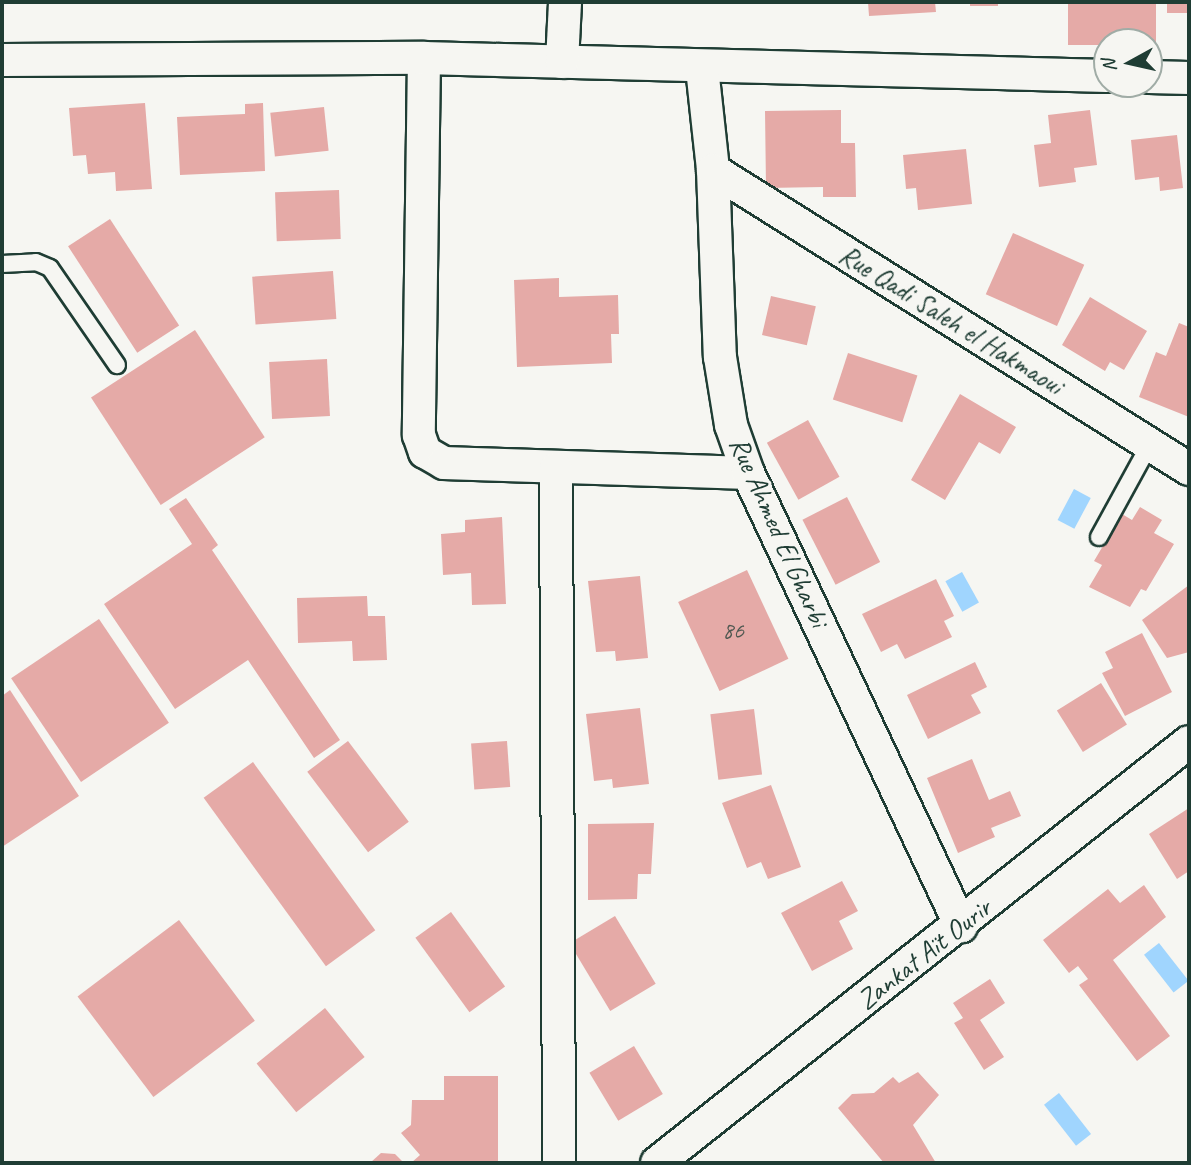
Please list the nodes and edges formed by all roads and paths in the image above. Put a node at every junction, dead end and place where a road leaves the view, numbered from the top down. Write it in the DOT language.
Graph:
graph roads {
  1 [pos="565,2"];
  2 [pos="424,58"];
  3 [pos="2,60"];
  4 [pos="562,62"];
  5 [pos="702,68"];
  6 [pos="1093,76"];
  7 [pos="1163,77"];
  8 [pos="1189,78"];
  9 [pos="713,170"];
  10 [pos="2,264"];
  11 [pos="117,365"];
  12 [pos="1150,444"];
  13 [pos="1189,468"];
  14 [pos="556,469"];
  15 [pos="748,473"];
  16 [pos="1099,537"];
  17 [pos="1189,742"];
  18 [pos="961,926"];
  19 [pos="559,1163"];
  20 [pos="657,1163"];
  1 -- 4 [label="street"];
  2 -- 3 [label="street"];
  2 -- 4 [label="street"];
  2 -- 14 [label="street"];
  4 -- 5 [label="street"];
  5 -- 6 [label="street"];
  5 -- 9 [label="street, Rue Ahmed El Gharbi"];
  7 -- 8 [label="street"];
  9 -- 12 [label="street, Rue Qadi Saleh el Hakmaoui"];
  9 -- 15 [label="street, Rue Ahmed El Gharbi"];
  10 -- 11 [label="lane"];
  12 -- 13 [label="street, Rue Qadi Saleh el Hakmaoui"];
  12 -- 16 [label="lane"];
  14 -- 15 [label="street"];
  14 -- 19 [label="street"];
  15 -- 18 [label="street, Rue Ahmed El Gharbi"];
  17 -- 18 [label="street, Zankat Aït Ourir"];
  18 -- 20 [label="street, Zankat Aït Ourir"];
}
